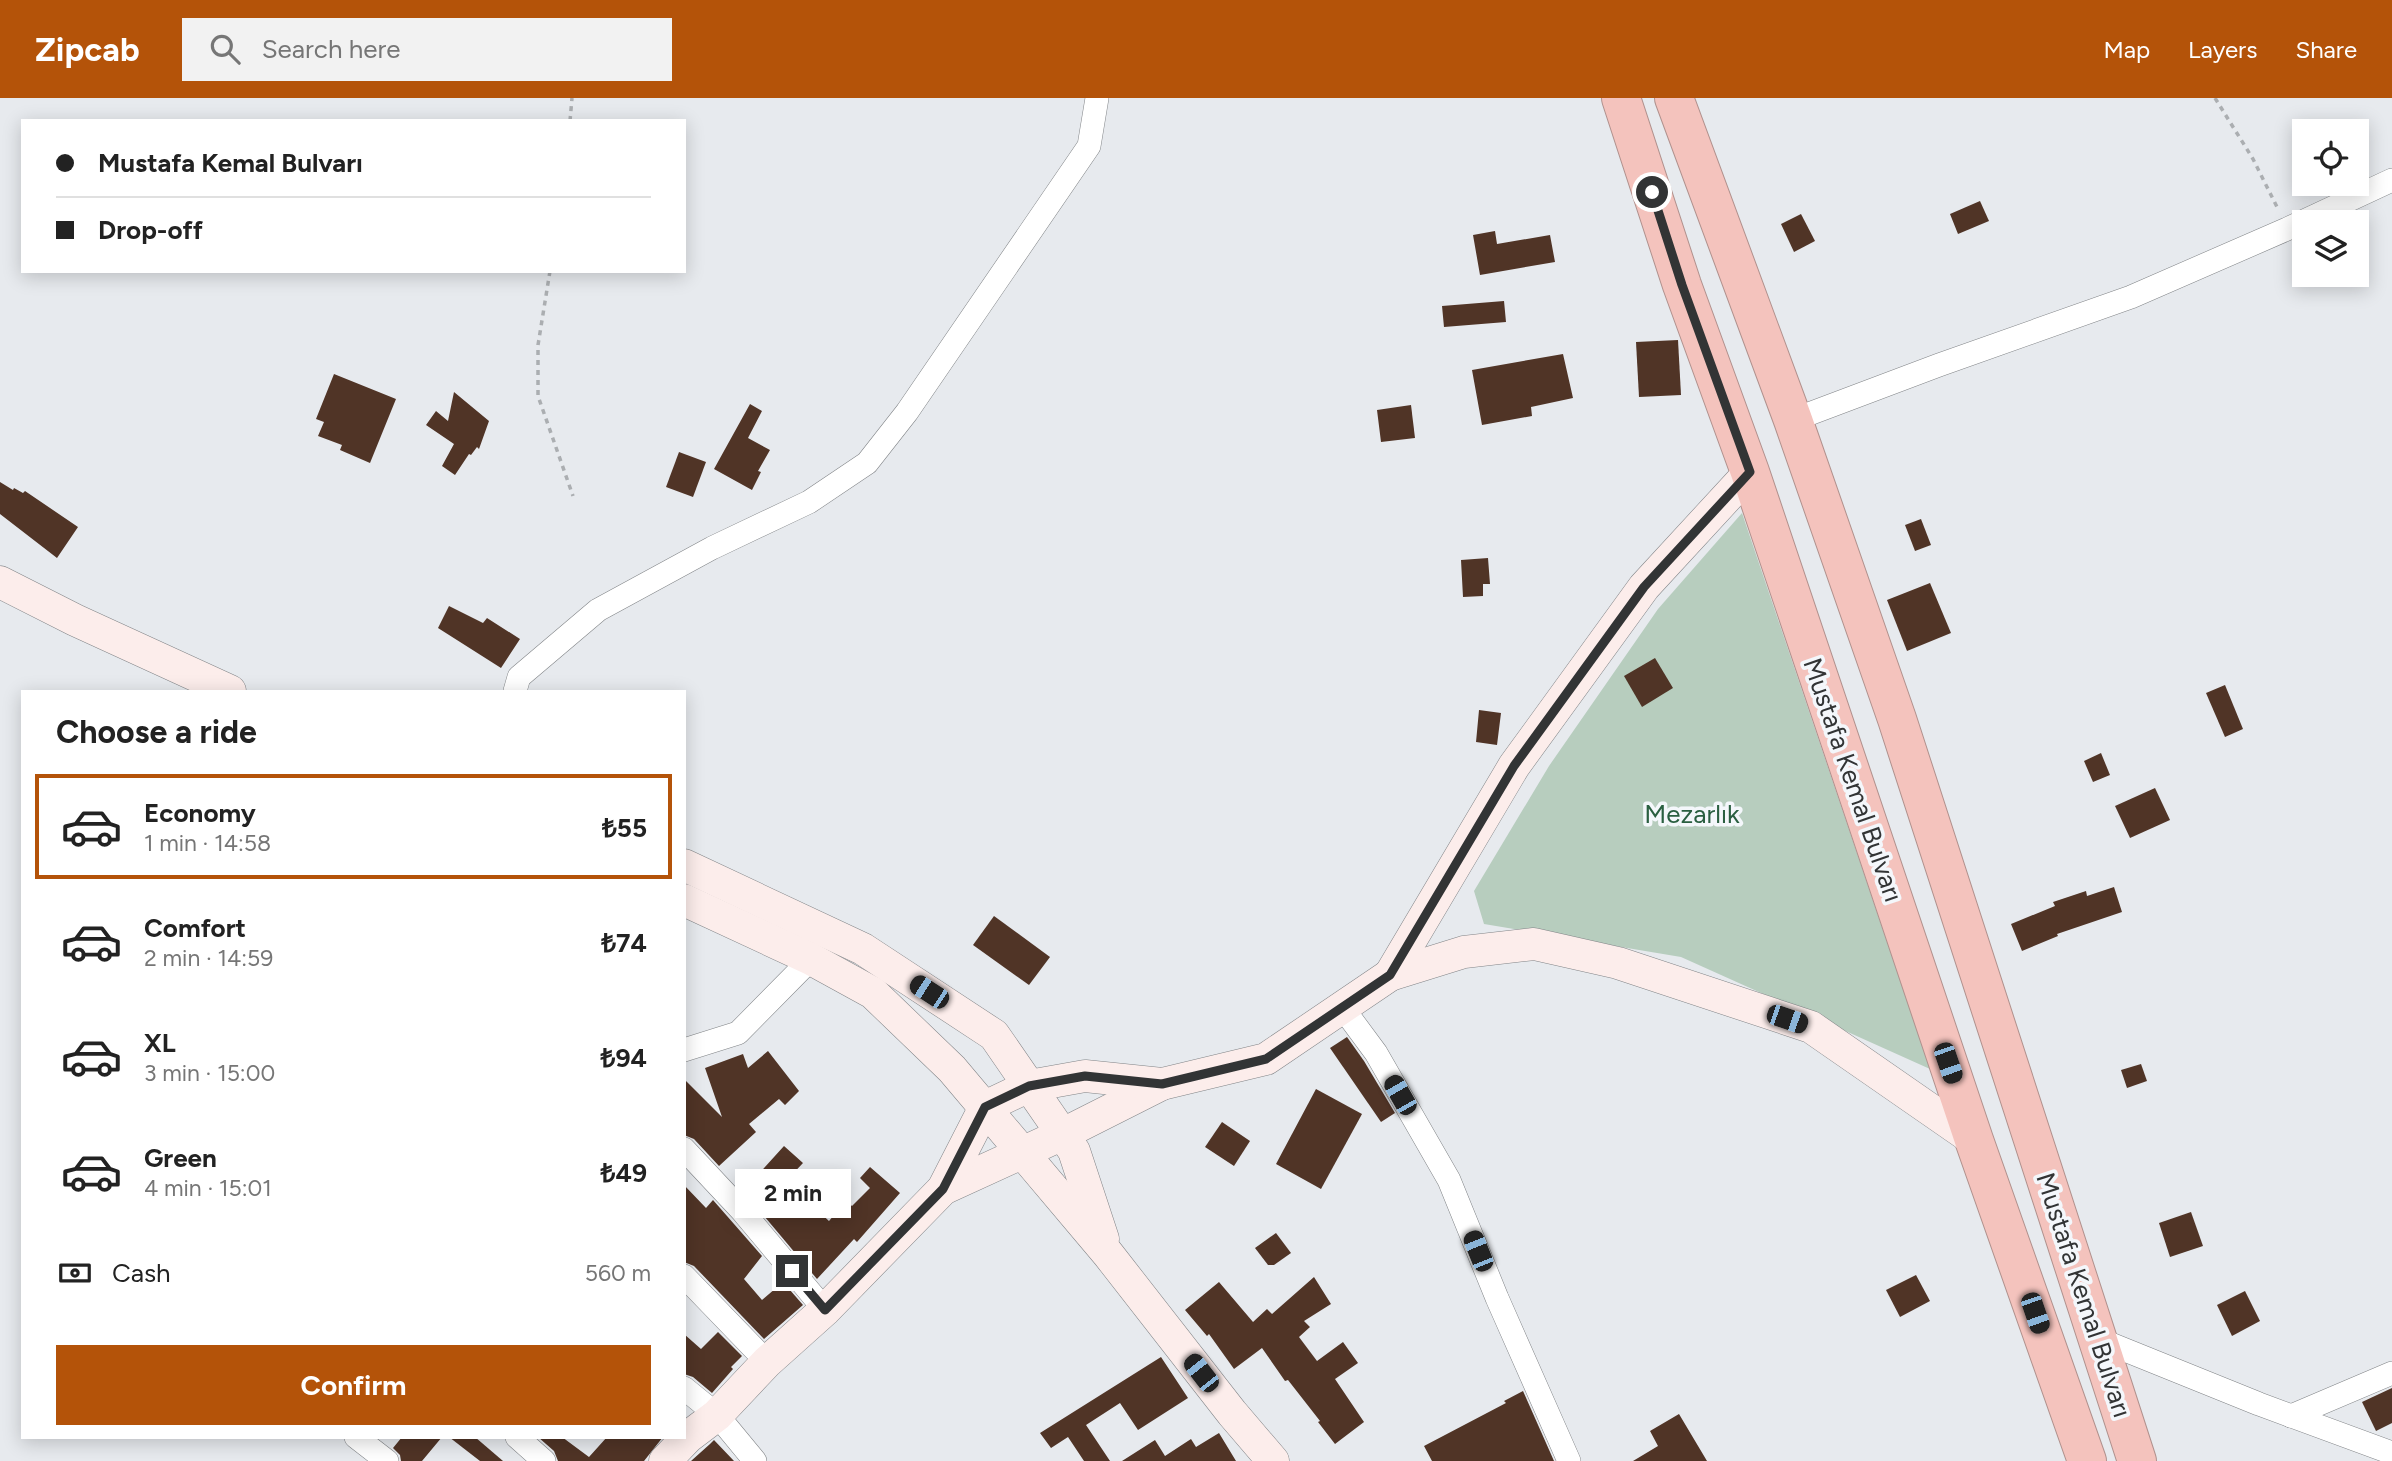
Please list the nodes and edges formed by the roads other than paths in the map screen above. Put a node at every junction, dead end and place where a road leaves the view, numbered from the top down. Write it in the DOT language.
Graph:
graph roads {
  1 [pos="1097,98"];
  2 [pos="1621,98"];
  3 [pos="1674,98"];
  4 [pos="2392,180"];
  5 [pos="1793,420"];
  6 [pos="1750,472"];
  7 [pos="0,582"];
  8 [pos="0,592"];
  9 [pos="204,690"];
  10 [pos="228,690"];
  11 [pos="515,690"];
  12 [pos="686,866"];
  13 [pos="686,901"];
  14 [pos="811,959"];
  15 [pos="1390,975"];
  16 [pos="1342,1007"];
  17 [pos="686,1049"];
  18 [pos="1162,1084"];
  19 [pos="1029,1086"];
  20 [pos="985,1107"];
  21 [pos="1063,1135"];
  22 [pos="1974,1140"];
  23 [pos="686,1151"];
  24 [pos="1024,1153"];
  25 [pos="943,1189"];
  26 [pos="1108,1254"];
  27 [pos="686,1278"];
  28 [pos="825,1310"];
  29 [pos="2098,1339"];
  30 [pos="767,1362"];
  31 [pos="2392,1373"];
  32 [pos="686,1390"];
  33 [pos="717,1415"];
  34 [pos="2291,1416"];
  35 [pos="359,1439"];
  36 [pos="519,1439"];
  37 [pos="2392,1453"];
  38 [pos="387,1461"];
  39 [pos="544,1461"];
  40 [pos="665,1461"];
  41 [pos="755,1461"];
  42 [pos="1273,1461"];
  43 [pos="1569,1461"];
  44 [pos="2087,1461"];
  45 [pos="2137,1461"];
  1 -- 11 [label="street"];
  2 -- 6 [label="highway, Mustafa Kemal Bulvarı"];
  3 -- 5 [label="highway, Mustafa Kemal Bulvarı"];
  4 -- 5 [label="street"];
  5 -- 29 [label="highway, Mustafa Kemal Bulvarı"];
  6 -- 15 [label="street"];
  6 -- 22 [label="highway, Mustafa Kemal Bulvarı"];
  7 -- 10 [label="street"];
  8 -- 9 [label="street"];
  12 -- 19 [label="street"];
  13 -- 14 [label="street"];
  14 -- 17 [label="street"];
  14 -- 20 [label="street"];
  15 -- 16 [label="street"];
  15 -- 22 [label="street"];
  16 -- 18 [label="street"];
  16 -- 43 [label="street"];
  18 -- 19 [label="street"];
  18 -- 21 [label="street"];
  19 -- 20 [label="street"];
  19 -- 21 [label="street"];
  20 -- 24 [label="street"];
  20 -- 25 [label="street"];
  21 -- 24 [label="street"];
  21 -- 26 [label="street"];
  22 -- 44 [label="highway, Mustafa Kemal Bulvarı"];
  23 -- 28 [label="street"];
  24 -- 25 [label="street"];
  24 -- 26 [label="street"];
  25 -- 28 [label="street"];
  26 -- 42 [label="street"];
  27 -- 30 [label="street"];
  28 -- 30 [label="street"];
  29 -- 34 [label="street"];
  29 -- 45 [label="highway, Mustafa Kemal Bulvarı"];
  30 -- 33 [label="street"];
  31 -- 34 [label="street"];
  32 -- 33 [label="street"];
  33 -- 40 [label="street"];
  33 -- 41 [label="street"];
  34 -- 37 [label="street"];
  35 -- 38 [label="street"];
  36 -- 39 [label="street"];
}
